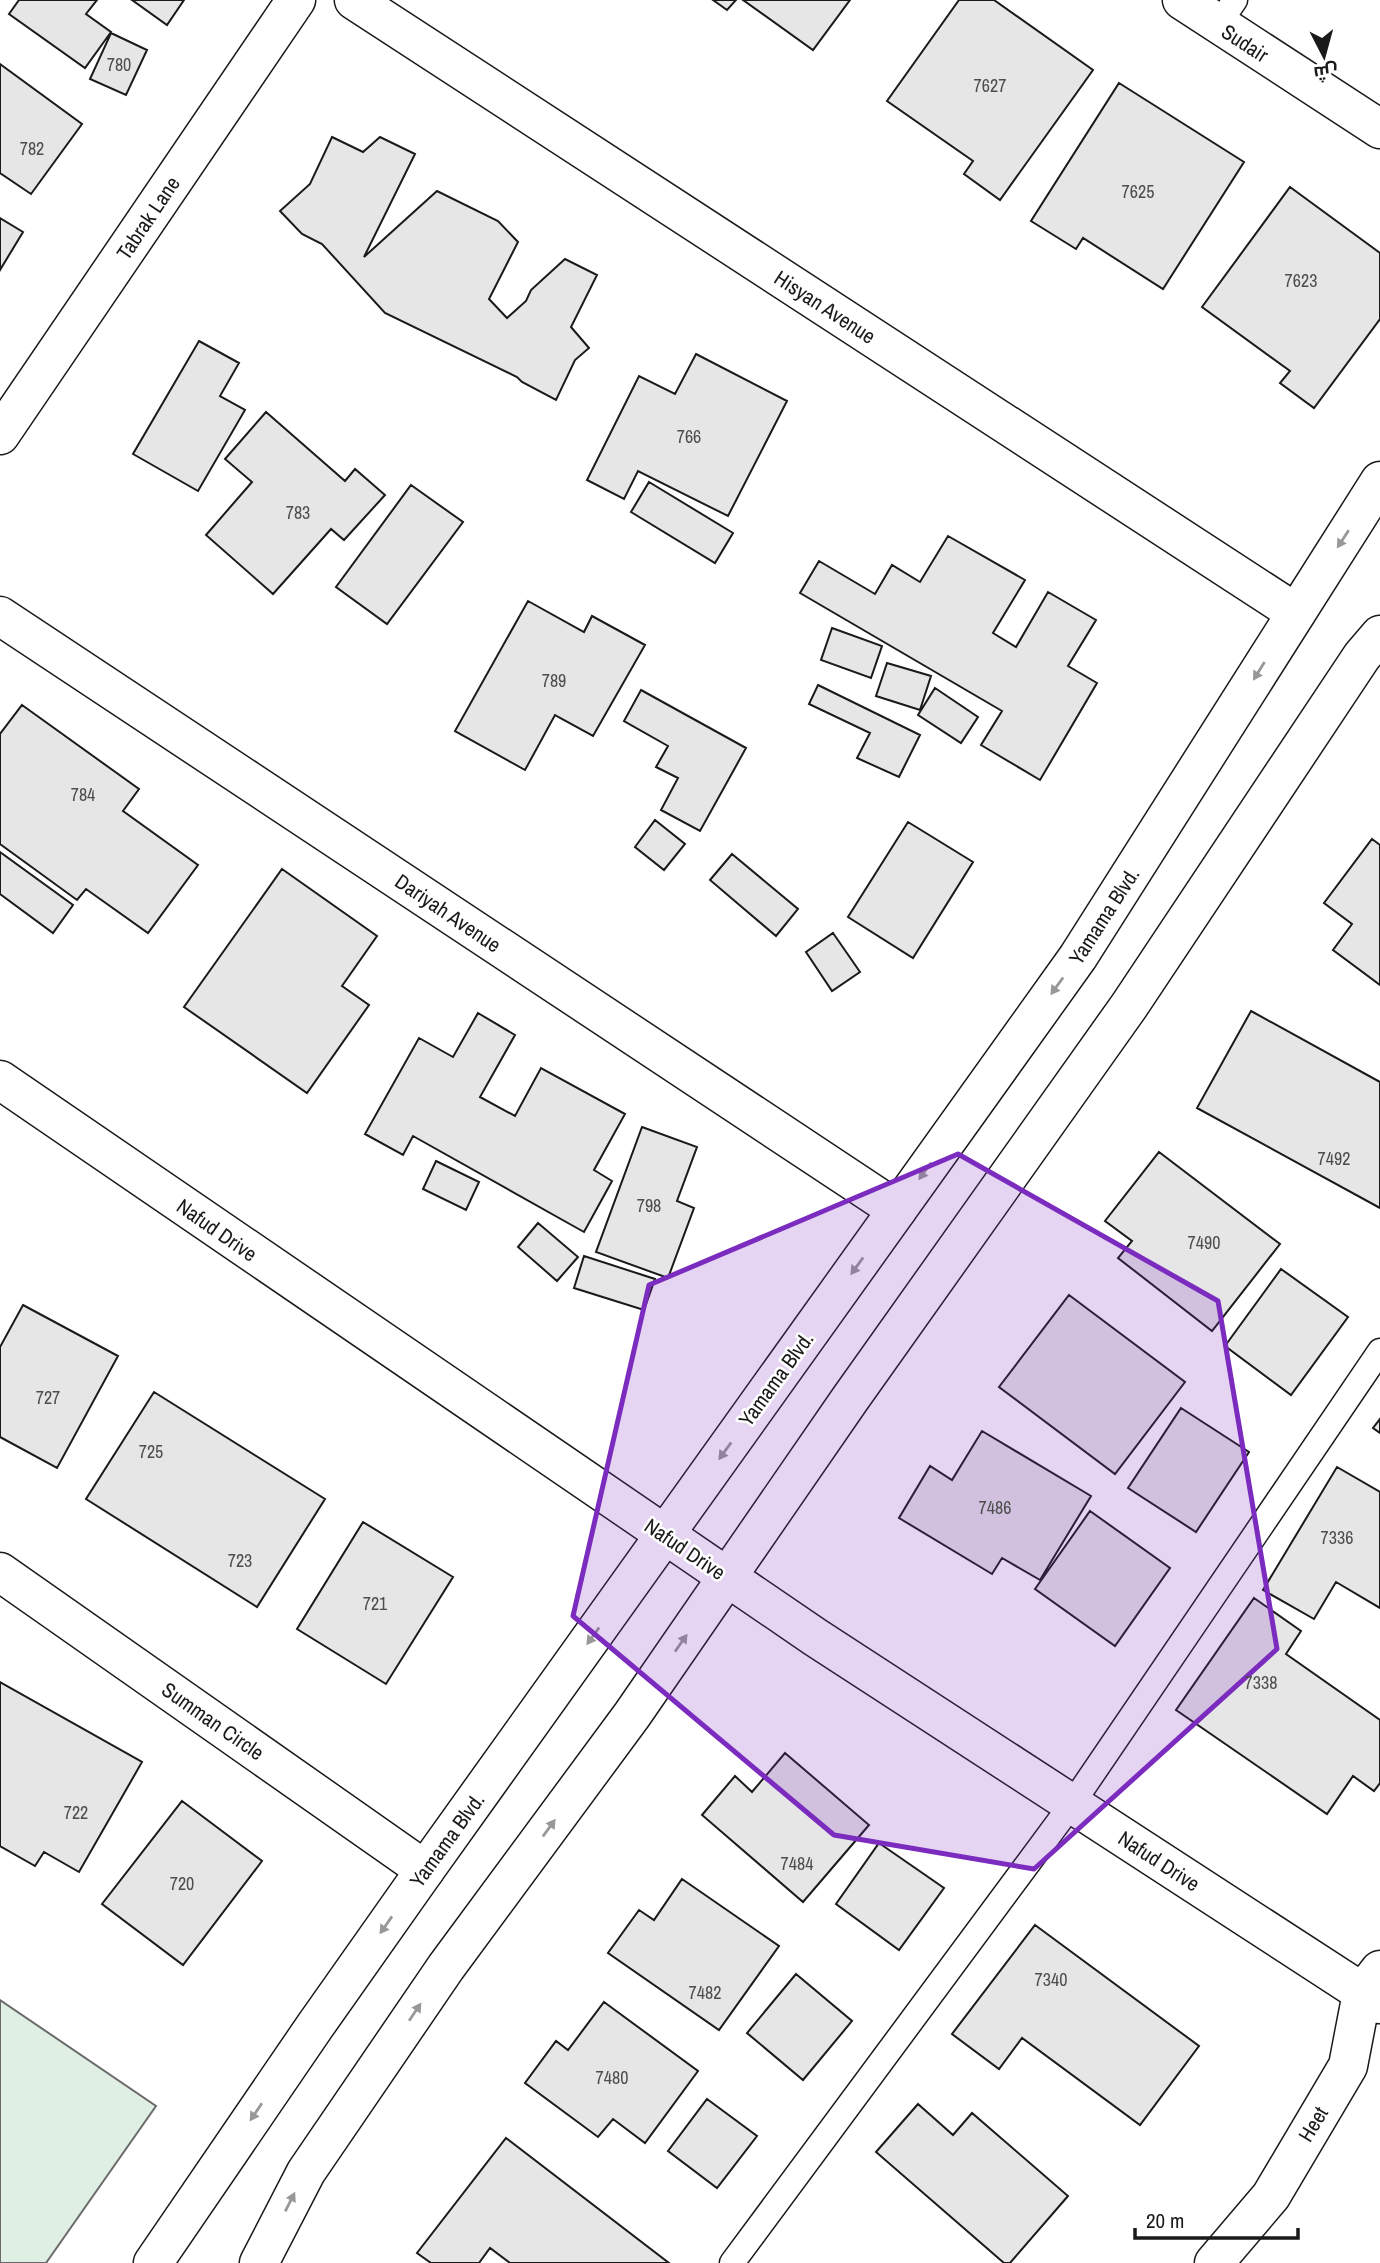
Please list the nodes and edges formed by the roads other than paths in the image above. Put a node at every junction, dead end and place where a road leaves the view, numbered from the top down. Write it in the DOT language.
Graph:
graph roads {
  1 [pos="296,0"];
  2 [pos="354,0"];
  3 [pos="1182,0"];
  4 [pos="1226,13"];
  5 [pos="1380,129"];
  6 [pos="0,435"];
  7 [pos="1380,481"];
  8 [pos="1296,613"];
  9 [pos="0,616"];
  10 [pos="1380,635"];
  11 [pos="0,1080"];
  12 [pos="897,1210"];
  13 [pos="1380,1351"];
  14 [pos="665,1535"];
  15 [pos="0,1572"];
  16 [pos="727,1577"];
  17 [pos="1072,1804"];
  18 [pos="425,1870"];
  19 [pos="1374,1989"];
  20 [pos="153,2263"];
  21 [pos="259,2263"];
  22 [pos="732,2263"];
  23 [pos="1214,2263"];
  1 -- 6 [label="street, Tabrak Lane"];
  2 -- 8 [label="street, Hisyan Avenue"];
  3 -- 4 [label="street, Sudair"];
  4 -- 5 [label="street, Sudair"];
  7 -- 8 [label="street, Yamama Blvd., one-way"];
  8 -- 12 [label="street, Yamama Blvd., one-way"];
  9 -- 12 [label="street, Dariyah Avenue"];
  10 -- 16 [label="street"];
  11 -- 14 [label="street, Nafud Drive"];
  12 -- 14 [label="street, Yamama Blvd., one-way"];
  13 -- 17 [label="lane"];
  14 -- 16 [label="street, Nafud Drive"];
  14 -- 18 [label="street, Yamama Blvd., one-way"];
  15 -- 18 [label="street, Summan Circle"];
  16 -- 17 [label="street, Nafud Drive"];
  21 -- 16 [label="street, one-way"];
  17 -- 19 [label="street, Nafud Drive"];
  17 -- 22 [label="lane"];
  18 -- 20 [label="street, Yamama Blvd., one-way"];
  19 -- 23 [label="street, Heet"];
}
